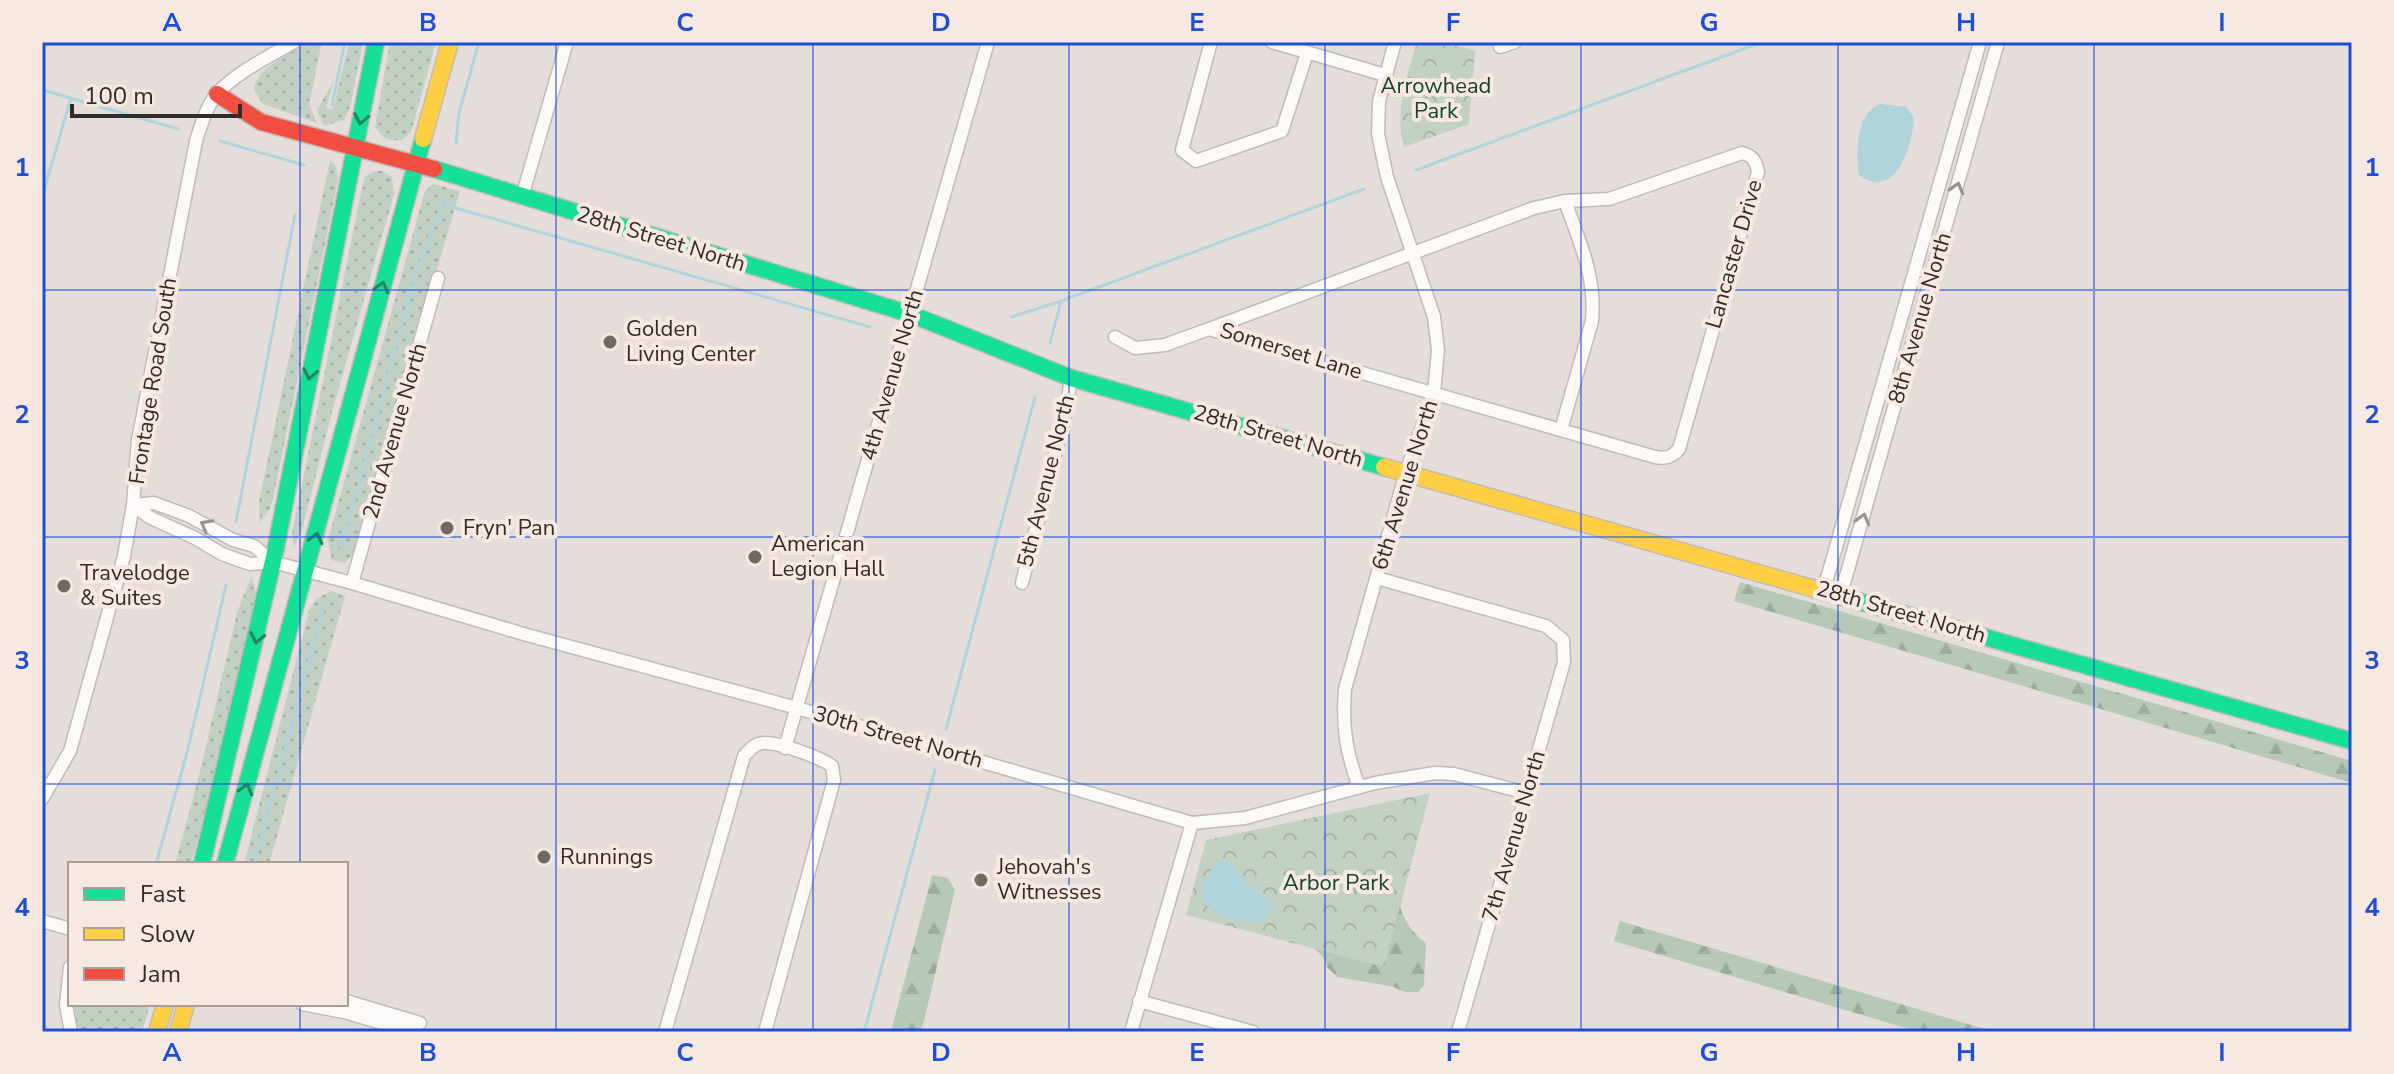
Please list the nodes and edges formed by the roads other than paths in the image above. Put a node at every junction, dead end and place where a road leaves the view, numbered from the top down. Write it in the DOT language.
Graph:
graph roads {
  1 [pos="294,42"];
  2 [pos="376,42"];
  3 [pos="450,42"];
  4 [pos="567,42"];
  5 [pos="988,42"];
  6 [pos="1211,42"];
  7 [pos="1272,42"];
  8 [pos="1395,42"];
  9 [pos="1515,42"];
  10 [pos="1980,42"];
  11 [pos="1998,42"];
  12 [pos="1500,47"];
  13 [pos="1307,53"];
  14 [pos="1385,75"];
  15 [pos="217,94"];
  16 [pos="355,146"];
  17 [pos="416,164"];
  18 [pos="522,197"];
  19 [pos="1565,201"];
  20 [pos="1411,252"];
  21 [pos="438,278"];
  22 [pos="910,314"];
  23 [pos="1209,329"];
  24 [pos="1115,337"];
  25 [pos="1071,378"];
  26 [pos="1434,393"];
  27 [pos="1561,430"];
  28 [pos="1406,472"];
  29 [pos="133,505"];
  30 [pos="273,562"];
  31 [pos="308,571"];
  32 [pos="1377,578"];
  33 [pos="352,583"];
  34 [pos="1022,583"];
  35 [pos="1824,589"];
  36 [pos="1841,594"];
  37 [pos="797,708"];
  38 [pos="2352,741"];
  39 [pos="785,748"];
  40 [pos="1359,787"];
  41 [pos="1526,793"];
  42 [pos="42,799"];
  43 [pos="1192,823"];
  44 [pos="203,862"];
  45 [pos="226,862"];
  46 [pos="42,921"];
  47 [pos="68,928"];
  48 [pos="68,986"];
  49 [pos="1139,1001"];
  50 [pos="348,1002"];
  51 [pos="164,1006"];
  52 [pos="185,1006"];
  53 [pos="312,1006"];
  54 [pos="417,1028"];
  55 [pos="71,1032"];
  56 [pos="157,1032"];
  57 [pos="178,1032"];
  58 [pos="665,1032"];
  59 [pos="765,1032"];
  60 [pos="1131,1032"];
  61 [pos="1253,1032"];
  62 [pos="1458,1032"];
  1 -- 15 [label="street, Frontage Road South"];
  2 -- 16 [label="street, one-way"];
  3 -- 17 [label="street"];
  4 -- 18 [label="street"];
  5 -- 22 [label="street, 4th Avenue North"];
  6 -- 13 [label="street"];
  7 -- 13 [label="street"];
  8 -- 14 [label="street, 6th Avenue North"];
  9 -- 12 [label="street"];
  10 -- 35 [label="street, 8th Avenue North"];
  36 -- 11 [label="street, 8th Avenue North, one-way"];
  13 -- 14 [label="street"];
  14 -- 20 [label="street, 6th Avenue North"];
  15 -- 16 [label="street, 28th Street North"];
  15 -- 29 [label="street, Frontage Road South"];
  16 -- 17 [label="street, 28th Street North"];
  16 -- 30 [label="street, one-way"];
  17 -- 18 [label="street, 28th Street North"];
  31 -- 17 [label="street, one-way"];
  18 -- 22 [label="street, 28th Street North"];
  19 -- 20 [label="street, Lancaster Drive"];
  19 -- 27 [label="street"];
  19 -- 27 [label="street, Lancaster Drive"];
  20 -- 23 [label="street, Somerset Lane"];
  20 -- 26 [label="street, 6th Avenue North"];
  21 -- 33 [label="street, 2nd Avenue North"];
  22 -- 25 [label="street, 28th Street North"];
  22 -- 37 [label="street, 4th Avenue North"];
  23 -- 24 [label="street"];
  23 -- 26 [label="street, Somerset Lane"];
  25 -- 28 [label="street, 28th Street North"];
  25 -- 34 [label="street, 5th Avenue North"];
  26 -- 27 [label="street, Lancaster Drive"];
  26 -- 28 [label="street, 6th Avenue North"];
  28 -- 32 [label="street, 6th Avenue North"];
  28 -- 35 [label="street, 28th Street North"];
  29 -- 30 [label="street, 30th Street North"];
  29 -- 42 [label="street, Frontage Road South"];
  30 -- 31 [label="street, 30th Street North"];
  30 -- 44 [label="street, one-way"];
  31 -- 33 [label="street, 30th Street North"];
  45 -- 31 [label="street, one-way"];
  32 -- 40 [label="street, 6th Avenue North"];
  32 -- 41 [label="street, 7th Avenue North"];
  33 -- 37 [label="street, 30th Street North"];
  35 -- 36 [label="street, 28th Street North"];
  36 -- 38 [label="street, 28th Street North"];
  37 -- 39 [label="street, 4th Avenue North"];
  37 -- 43 [label="street, 30th Street North"];
  39 -- 58 [label="street"];
  39 -- 59 [label="street"];
  40 -- 41 [label="street, 30th Street North"];
  40 -- 43 [label="street, 30th Street North"];
  41 -- 62 [label="street, 7th Avenue North"];
  43 -- 49 [label="street"];
  46 -- 47 [label="street"];
  48 -- 55 [label="street"];
  49 -- 60 [label="street"];
  49 -- 61 [label="street"];
  50 -- 54 [label="street"];
  51 -- 56 [label="street"];
  52 -- 57 [label="street"];
  53 -- 54 [label="street"];
}
